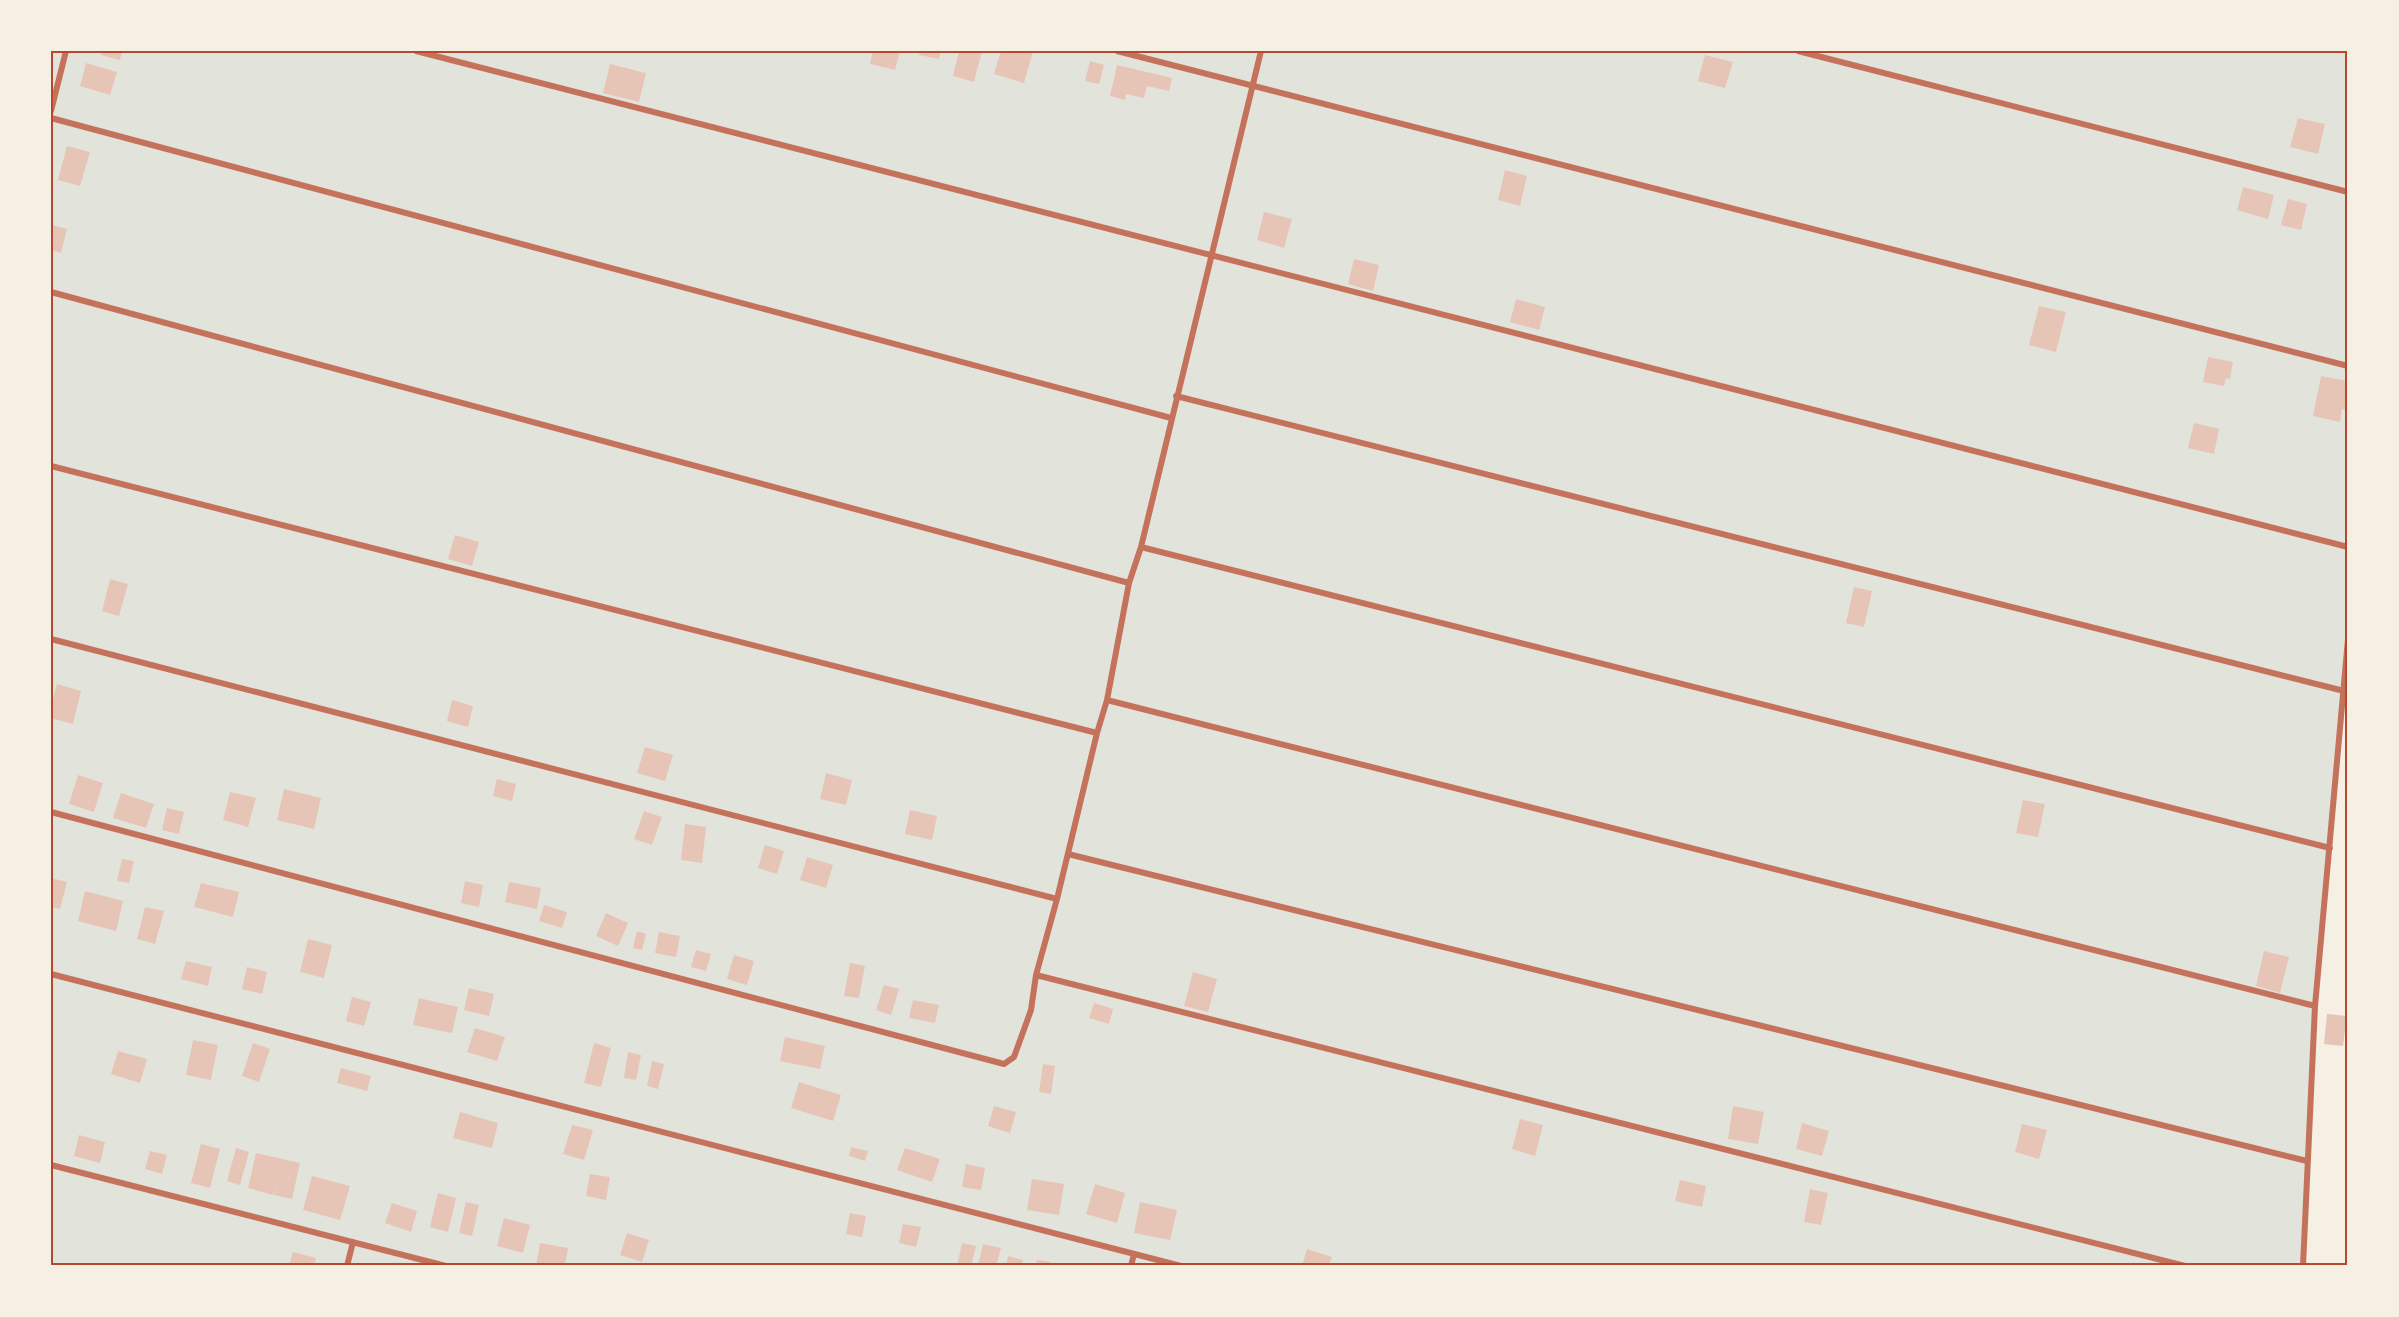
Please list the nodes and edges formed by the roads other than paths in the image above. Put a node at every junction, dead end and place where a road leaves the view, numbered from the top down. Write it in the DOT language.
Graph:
graph roads {
  1 [pos="66,51"];
  2 [pos="416,51"];
  3 [pos="1117,51"];
  4 [pos="1261,51"];
  5 [pos="1798,51"];
  6 [pos="1253,86"];
  7 [pos="51,111"];
  8 [pos="51,118"];
  9 [pos="2348,192"];
  10 [pos="1213,254"];
  11 [pos="51,292"];
  12 [pos="2348,366"];
  13 [pos="1176,396"];
  14 [pos="1170,418"];
  15 [pos="51,466"];
  16 [pos="1141,547"];
  17 [pos="2348,547"];
  18 [pos="1129,583"];
  19 [pos="51,639"];
  20 [pos="2348,639"];
  21 [pos="2344,691"];
  22 [pos="1107,700"];
  23 [pos="1097,733"];
  24 [pos="51,812"];
  25 [pos="2330,848"];
  26 [pos="1068,854"];
  27 [pos="1058,898"];
  28 [pos="51,974"];
  29 [pos="1036,975"];
  30 [pos="2315,1006"];
  31 [pos="2307,1161"];
  32 [pos="51,1165"];
  33 [pos="353,1242"];
  34 [pos="1134,1254"];
  35 [pos="347,1266"];
  36 [pos="446,1266"];
  37 [pos="1131,1266"];
  38 [pos="1181,1266"];
  39 [pos="2185,1266"];
  40 [pos="2303,1266"];
  1 -- 7 [label="street"];
  2 -- 10 [label="street"];
  3 -- 6 [label="street"];
  4 -- 6 [label="street"];
  5 -- 9 [label="street"];
  6 -- 10 [label="street"];
  6 -- 12 [label="street"];
  8 -- 14 [label="street"];
  10 -- 13 [label="street"];
  10 -- 17 [label="street"];
  11 -- 18 [label="street"];
  13 -- 14 [label="street"];
  13 -- 21 [label="street"];
  14 -- 16 [label="street"];
  15 -- 23 [label="street"];
  16 -- 18 [label="street"];
  16 -- 25 [label="street"];
  18 -- 22 [label="street"];
  19 -- 27 [label="street"];
  20 -- 21 [label="street"];
  21 -- 25 [label="street"];
  22 -- 23 [label="street"];
  22 -- 30 [label="street"];
  23 -- 26 [label="street"];
  24 -- 29 [label="street"];
  25 -- 30 [label="street"];
  26 -- 27 [label="street"];
  26 -- 31 [label="street"];
  27 -- 29 [label="street"];
  28 -- 34 [label="street"];
  29 -- 39 [label="street"];
  30 -- 31 [label="street"];
  31 -- 40 [label="street"];
  32 -- 33 [label="street"];
  33 -- 35 [label="street"];
  33 -- 36 [label="street"];
  34 -- 37 [label="street"];
  34 -- 38 [label="street"];
}
